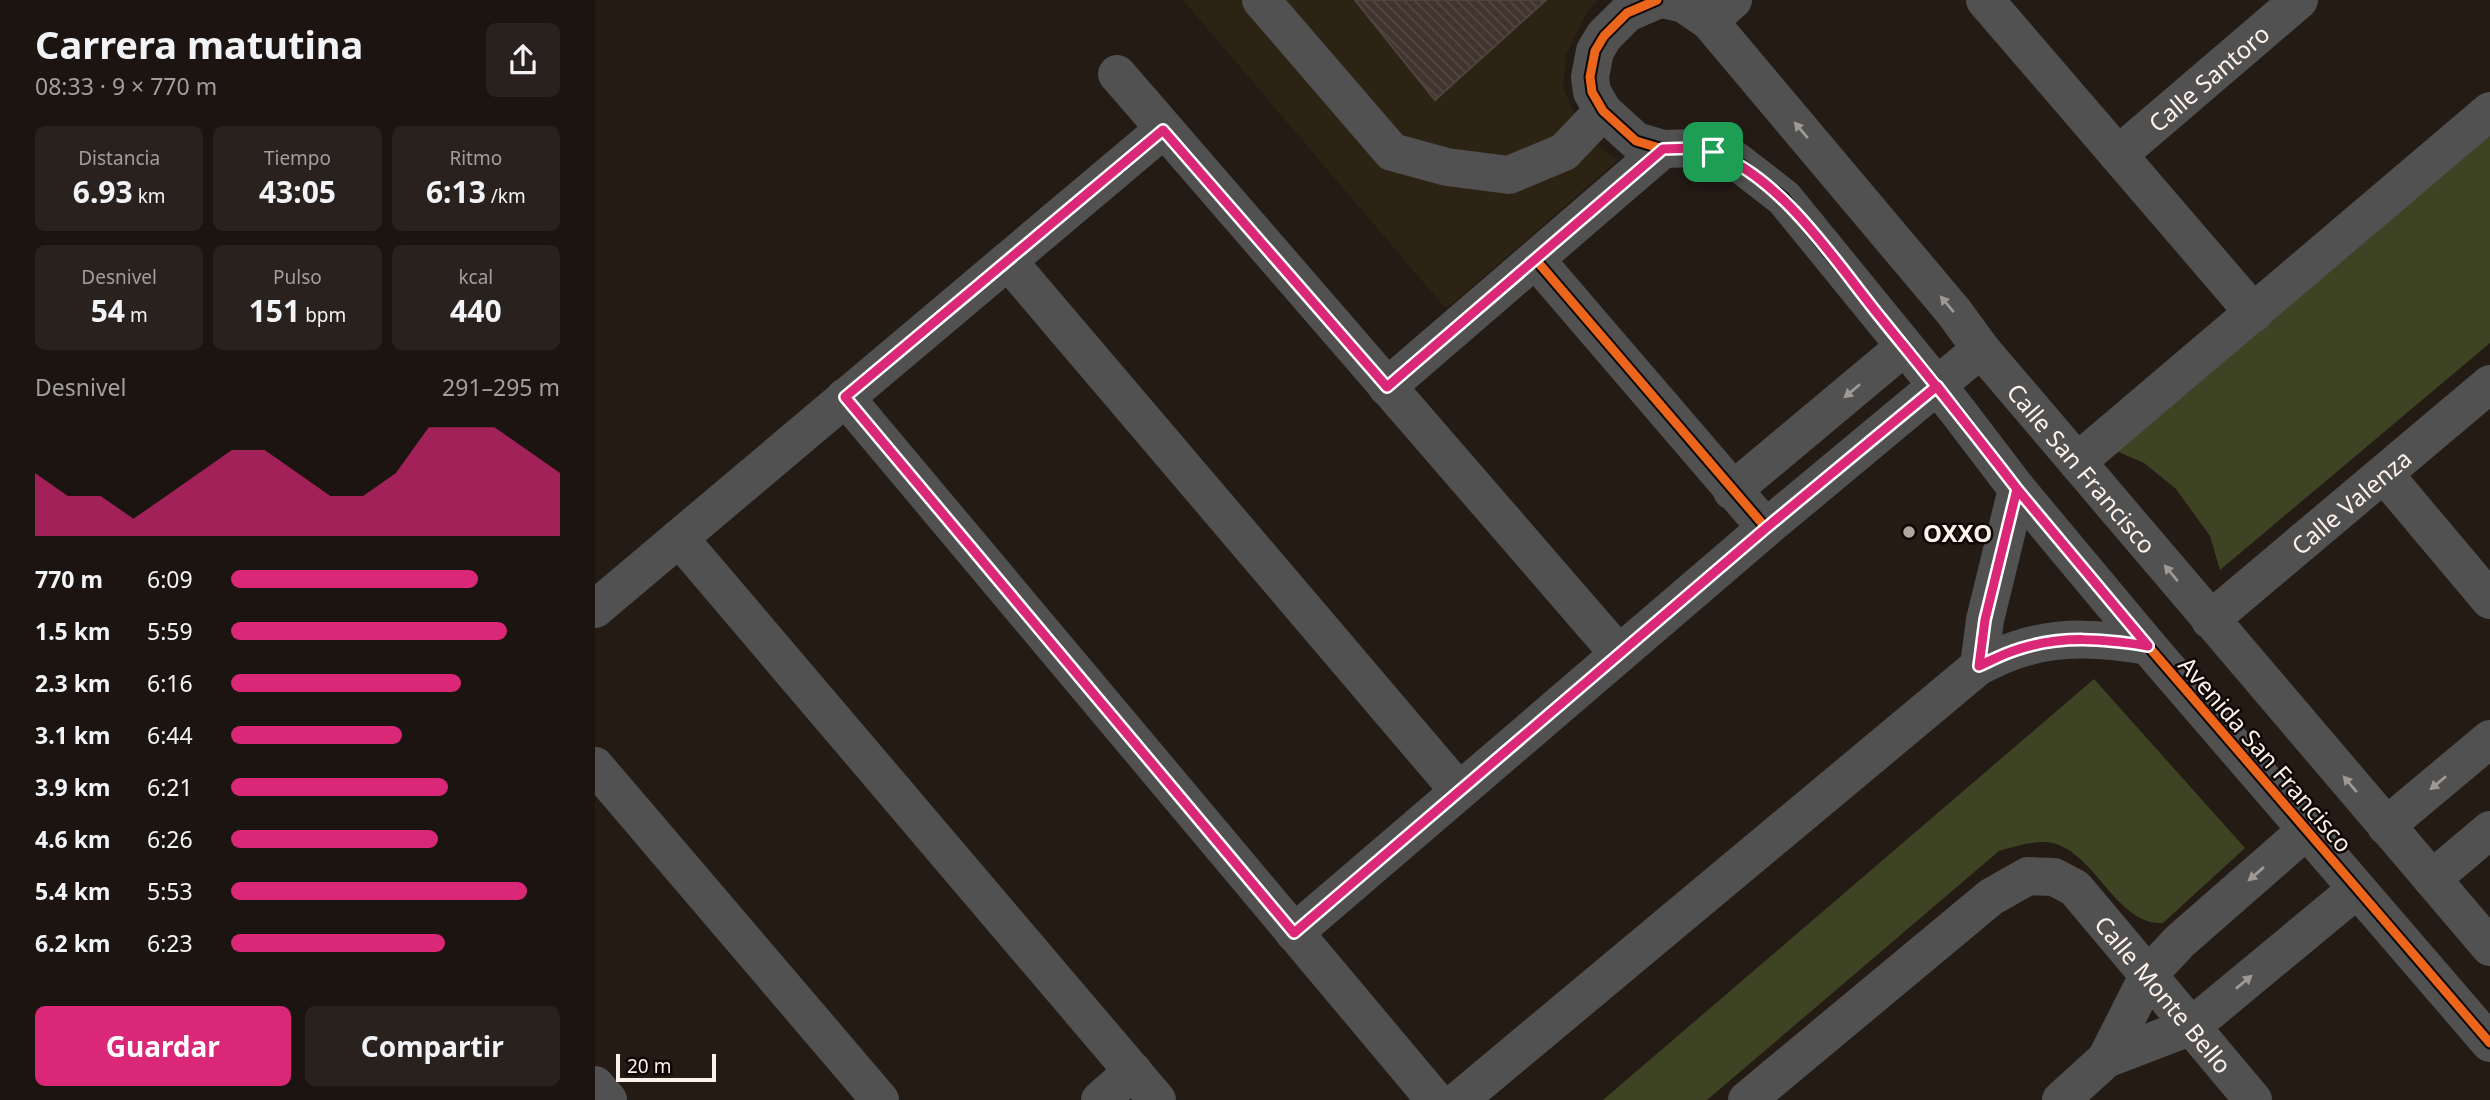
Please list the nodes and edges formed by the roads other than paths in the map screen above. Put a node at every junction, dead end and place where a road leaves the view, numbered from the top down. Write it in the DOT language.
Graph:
graph roads {
  1 [pos="1261,0"];
  2 [pos="1657,0"];
  3 [pos="1667,0"];
  4 [pos="1985,0"];
  5 [pos="2299,0"];
  6 [pos="1721,10"];
  7 [pos="1117,74"];
  8 [pos="1603,111"];
  9 [pos="2490,111"];
  10 [pos="1163,130"];
  11 [pos="1663,149"];
  12 [pos="2118,155"];
  13 [pos="1536,260"];
  14 [pos="1008,261"];
  15 [pos="2254,313"];
  16 [pos="1904,347"];
  17 [pos="1980,349"];
  18 [pos="2490,384"];
  19 [pos="1937,386"];
  20 [pos="1387,387"];
  21 [pos="845,397"];
  22 [pos="2077,462"];
  23 [pos="2384,474"];
  24 [pos="2017,489"];
  25 [pos="1732,491"];
  26 [pos="1766,528"];
  27 [pos="679,538"];
  28 [pos="2490,600"];
  29 [pos="595,609"];
  30 [pos="2210,620"];
  31 [pos="2148,646"];
  32 [pos="1619,654"];
  33 [pos="1979,666"];
  34 [pos="2490,739"];
  35 [pos="595,765"];
  36 [pos="1459,791"];
  37 [pos="2386,826"];
  38 [pos="2308,829"];
  39 [pos="2490,830"];
  40 [pos="2432,879"];
  41 [pos="2356,890"];
  42 [pos="1294,933"];
  43 [pos="2490,947"];
  44 [pos="2149,974"];
  45 [pos="2192,1026"];
  46 [pos="2490,1043"];
  47 [pos="2106,1059"];
  48 [pos="1133,1072"];
  49 [pos="595,1085"];
  50 [pos="608,1100"];
  51 [pos="880,1100"];
  52 [pos="1100,1100"];
  53 [pos="1157,1100"];
  54 [pos="1435,1100"];
  55 [pos="1459,1100"];
  56 [pos="1747,1100"];
  57 [pos="2061,1100"];
  58 [pos="2253,1100"];
  1 -- 8 [label="street"];
  2 -- 8 [label="street, Avenida San Francisco"];
  3 -- 6 [label="street, Calle San Francisco"];
  4 -- 12 [label="street"];
  5 -- 12 [label="street, Calle Santoro"];
  17 -- 6 [label="street, Calle San Francisco, one-way"];
  7 -- 10 [label="street"];
  8 -- 11 [label="street, Avenida San Francisco"];
  9 -- 15 [label="street"];
  10 -- 14 [label="street"];
  10 -- 20 [label="street"];
  11 -- 13 [label="street"];
  11 -- 16 [label="street, Avenida San Francisco"];
  12 -- 15 [label="street"];
  13 -- 20 [label="street"];
  13 -- 25 [label="street"];
  14 -- 21 [label="street"];
  14 -- 36 [label="street"];
  15 -- 22 [label="street"];
  16 -- 19 [label="street, Avenida San Francisco"];
  16 -- 25 [label="street, one-way"];
  17 -- 19 [label="street"];
  17 -- 22 [label="street, Calle San Francisco"];
  18 -- 23 [label="street, Calle Valenza"];
  19 -- 24 [label="street, Avenida San Francisco"];
  19 -- 26 [label="street"];
  20 -- 32 [label="street"];
  21 -- 27 [label="street"];
  21 -- 42 [label="street"];
  30 -- 22 [label="street, Calle San Francisco, one-way"];
  23 -- 28 [label="street"];
  23 -- 30 [label="street, Calle Valenza"];
  24 -- 31 [label="street, Avenida San Francisco"];
  24 -- 33 [label="street"];
  25 -- 26 [label="street"];
  26 -- 32 [label="street"];
  27 -- 29 [label="street"];
  27 -- 48 [label="street"];
  37 -- 30 [label="street, Calle San Francisco, one-way"];
  31 -- 33 [label="street"];
  31 -- 38 [label="street, Avenida San Francisco"];
  32 -- 36 [label="street"];
  33 -- 55 [label="street"];
  34 -- 37 [label="street, one-way"];
  35 -- 51 [label="street"];
  36 -- 42 [label="street"];
  37 -- 40 [label="street, Calle San Francisco"];
  38 -- 41 [label="street, Avenida San Francisco"];
  38 -- 44 [label="street, one-way"];
  39 -- 40 [label="street"];
  40 -- 43 [label="street, Calle San Francisco"];
  45 -- 41 [label="street, one-way"];
  41 -- 46 [label="street, Avenida San Francisco"];
  42 -- 54 [label="street"];
  44 -- 45 [label="street, Calle Monte Bello"];
  44 -- 47 [label="street"];
  44 -- 56 [label="street, Calle Monte Bello"];
  45 -- 47 [label="street"];
  45 -- 58 [label="street, Calle Monte Bello"];
  47 -- 57 [label="street"];
  48 -- 52 [label="street"];
  48 -- 53 [label="street"];
  49 -- 50 [label="street"];
}
